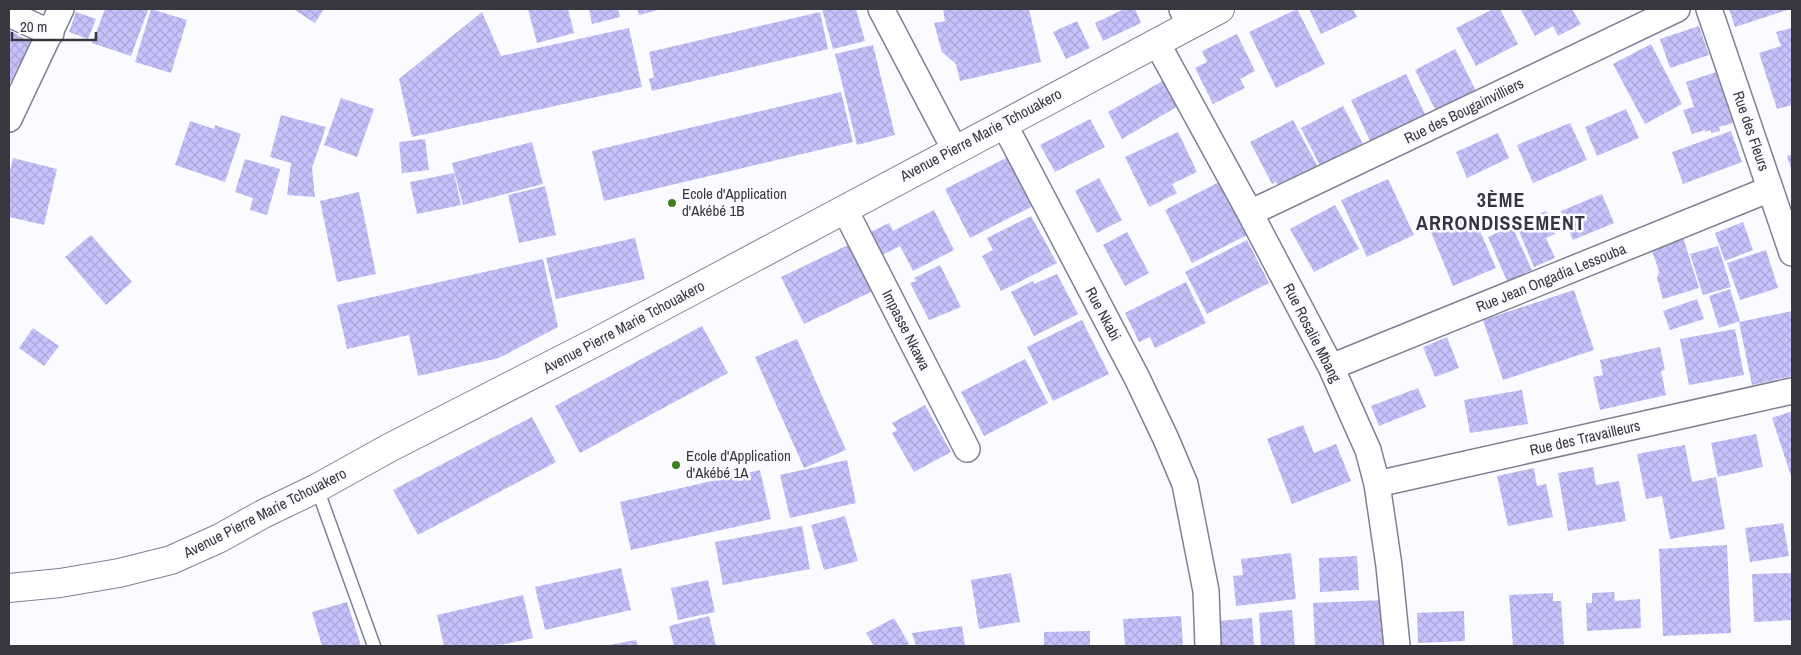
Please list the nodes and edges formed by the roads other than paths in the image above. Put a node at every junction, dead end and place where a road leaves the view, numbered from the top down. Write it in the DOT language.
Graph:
graph roads {
  1 [pos="61,9"];
  2 [pos="881,9"];
  3 [pos="1220,9"];
  4 [pos="1677,9"];
  5 [pos="1709,9"];
  6 [pos="9,14"];
  7 [pos="1186,17"];
  8 [pos="51,33"];
  9 [pos="1157,44"];
  10 [pos="9,119"];
  11 [pos="1004,124"];
  12 [pos="955,150"];
  13 [pos="1770,189"];
  14 [pos="845,210"];
  15 [pos="1250,213"];
  16 [pos="1792,253"];
  17 [pos="1331,367"];
  18 [pos="1792,391"];
  19 [pos="967,449"];
  20 [pos="1377,484"];
  21 [pos="318,488"];
  22 [pos="9,588"];
  23 [pos="374,646"];
  24 [pos="1208,646"];
  25 [pos="1397,646"];
  1 -- 8 [label="street"];
  2 -- 12 [label="street"];
  3 -- 7 [label="main road, Avenue Pierre Marie Tchouakero"];
  4 -- 15 [label="street, Rue des Bougainvilliers"];
  5 -- 13 [label="street, Rue des Fleurs"];
  6 -- 8 [label="street"];
  7 -- 9 [label="main road, Avenue Pierre Marie Tchouakero"];
  8 -- 10 [label="street"];
  9 -- 11 [label="main road, Avenue Pierre Marie Tchouakero"];
  9 -- 15 [label="street, Rue Rosalie Mbang"];
  11 -- 12 [label="main road, Avenue Pierre Marie Tchouakero"];
  11 -- 24 [label="street, Rue Nkabi"];
  12 -- 14 [label="main road, Avenue Pierre Marie Tchouakero"];
  13 -- 16 [label="street, Rue des Fleurs"];
  13 -- 17 [label="street, Rue Jean Ongadia Lessouba"];
  14 -- 19 [label="street, Impasse Nkawa"];
  14 -- 21 [label="main road, Avenue Pierre Marie Tchouakero"];
  15 -- 17 [label="street, Rue Rosalie Mbang"];
  17 -- 20 [label="street, Rue Rosalie Mbang"];
  18 -- 20 [label="street, Rue des Travailleurs"];
  20 -- 25 [label="street, Rue Rosalie Mbang"];
  21 -- 22 [label="main road, Avenue Pierre Marie Tchouakero"];
  21 -- 23 [label="lane"];
}
